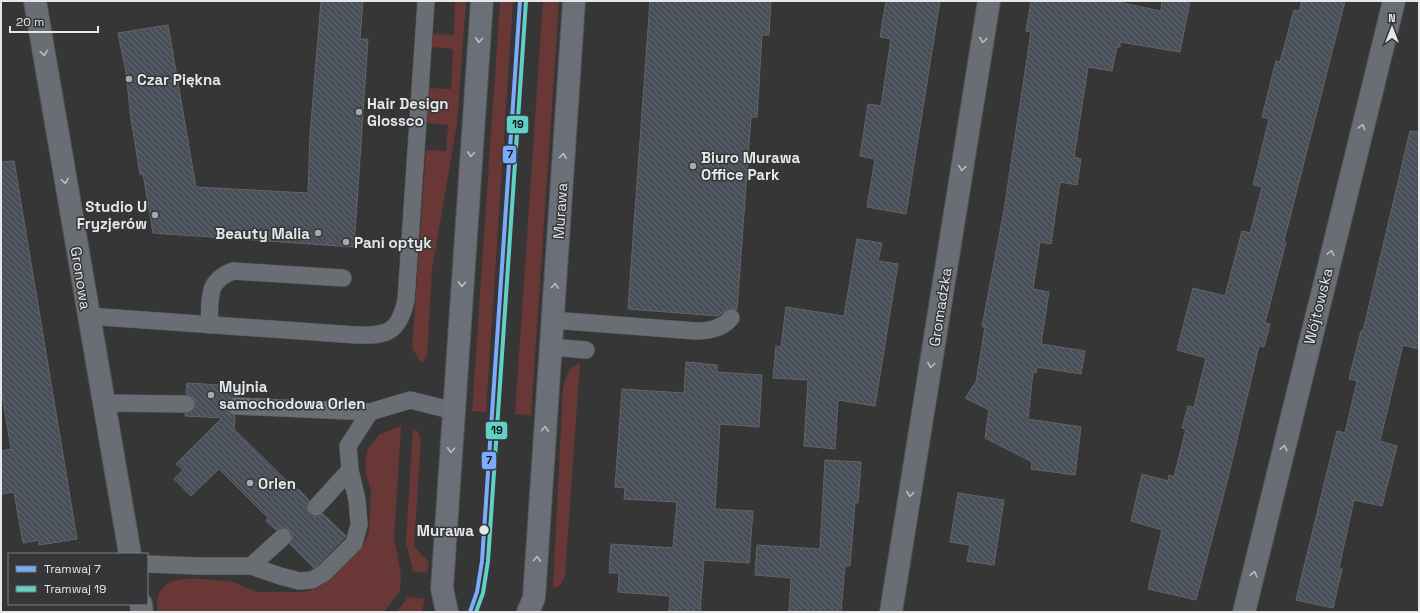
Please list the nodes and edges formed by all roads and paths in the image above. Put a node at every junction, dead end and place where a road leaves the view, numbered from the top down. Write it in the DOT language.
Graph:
graph roads {
  1 [pos="35,1"];
  2 [pos="426,1"];
  3 [pos="482,1"];
  4 [pos="574,1"];
  5 [pos="989,1"];
  6 [pos="1394,1"];
  7 [pos="343,278"];
  8 [pos="88,316"];
  9 [pos="731,318"];
  10 [pos="552,320"];
  11 [pos="209,324"];
  12 [pos="551,347"];
  13 [pos="586,350"];
  14 [pos="103,403"];
  15 [pos="186,404"];
  16 [pos="236,406"];
  17 [pos="454,411"];
  18 [pos="370,412"];
  19 [pos="350,470"];
  20 [pos="316,507"];
  21 [pos="283,537"];
  22 [pos="130,553"];
  23 [pos="148,564"];
  24 [pos="251,566"];
  25 [pos="442,588"];
  26 [pos="535,607"];
  27 [pos="432,612"];
  28 [pos="447,612"];
  29 [pos="891,612"];
  30 [pos="1244,612"];
  1 -- 8 [label="street, Gronowa, one-way"];
  2 -- 11 [label="lane"];
  3 -- 17 [label="street, one-way"];
  10 -- 4 [label="street, Murawa, one-way"];
  5 -- 29 [label="street, Gromadzka, one-way"];
  30 -- 6 [label="street, Wójtowska, one-way"];
  7 -- 11 [label="lane"];
  8 -- 11 [label="lane"];
  8 -- 14 [label="street, Gronowa"];
  9 -- 10 [label="lane"];
  10 -- 12 [label="street, Murawa"];
  12 -- 13 [label="lane"];
  26 -- 12 [label="street, Murawa, one-way"];
  14 -- 15 [label="lane"];
  14 -- 22 [label="street, Gronowa"];
  16 -- 18 [label="lane"];
  17 -- 18 [label="lane"];
  17 -- 25 [label="street, one-way"];
  18 -- 19 [label="lane"];
  19 -- 20 [label="lane"];
  19 -- 24 [label="lane"];
  21 -- 24 [label="lane"];
  23 -- 24 [label="lane"];
  25 -- 27 [label="street"];
  25 -- 28 [label="street"];
}
